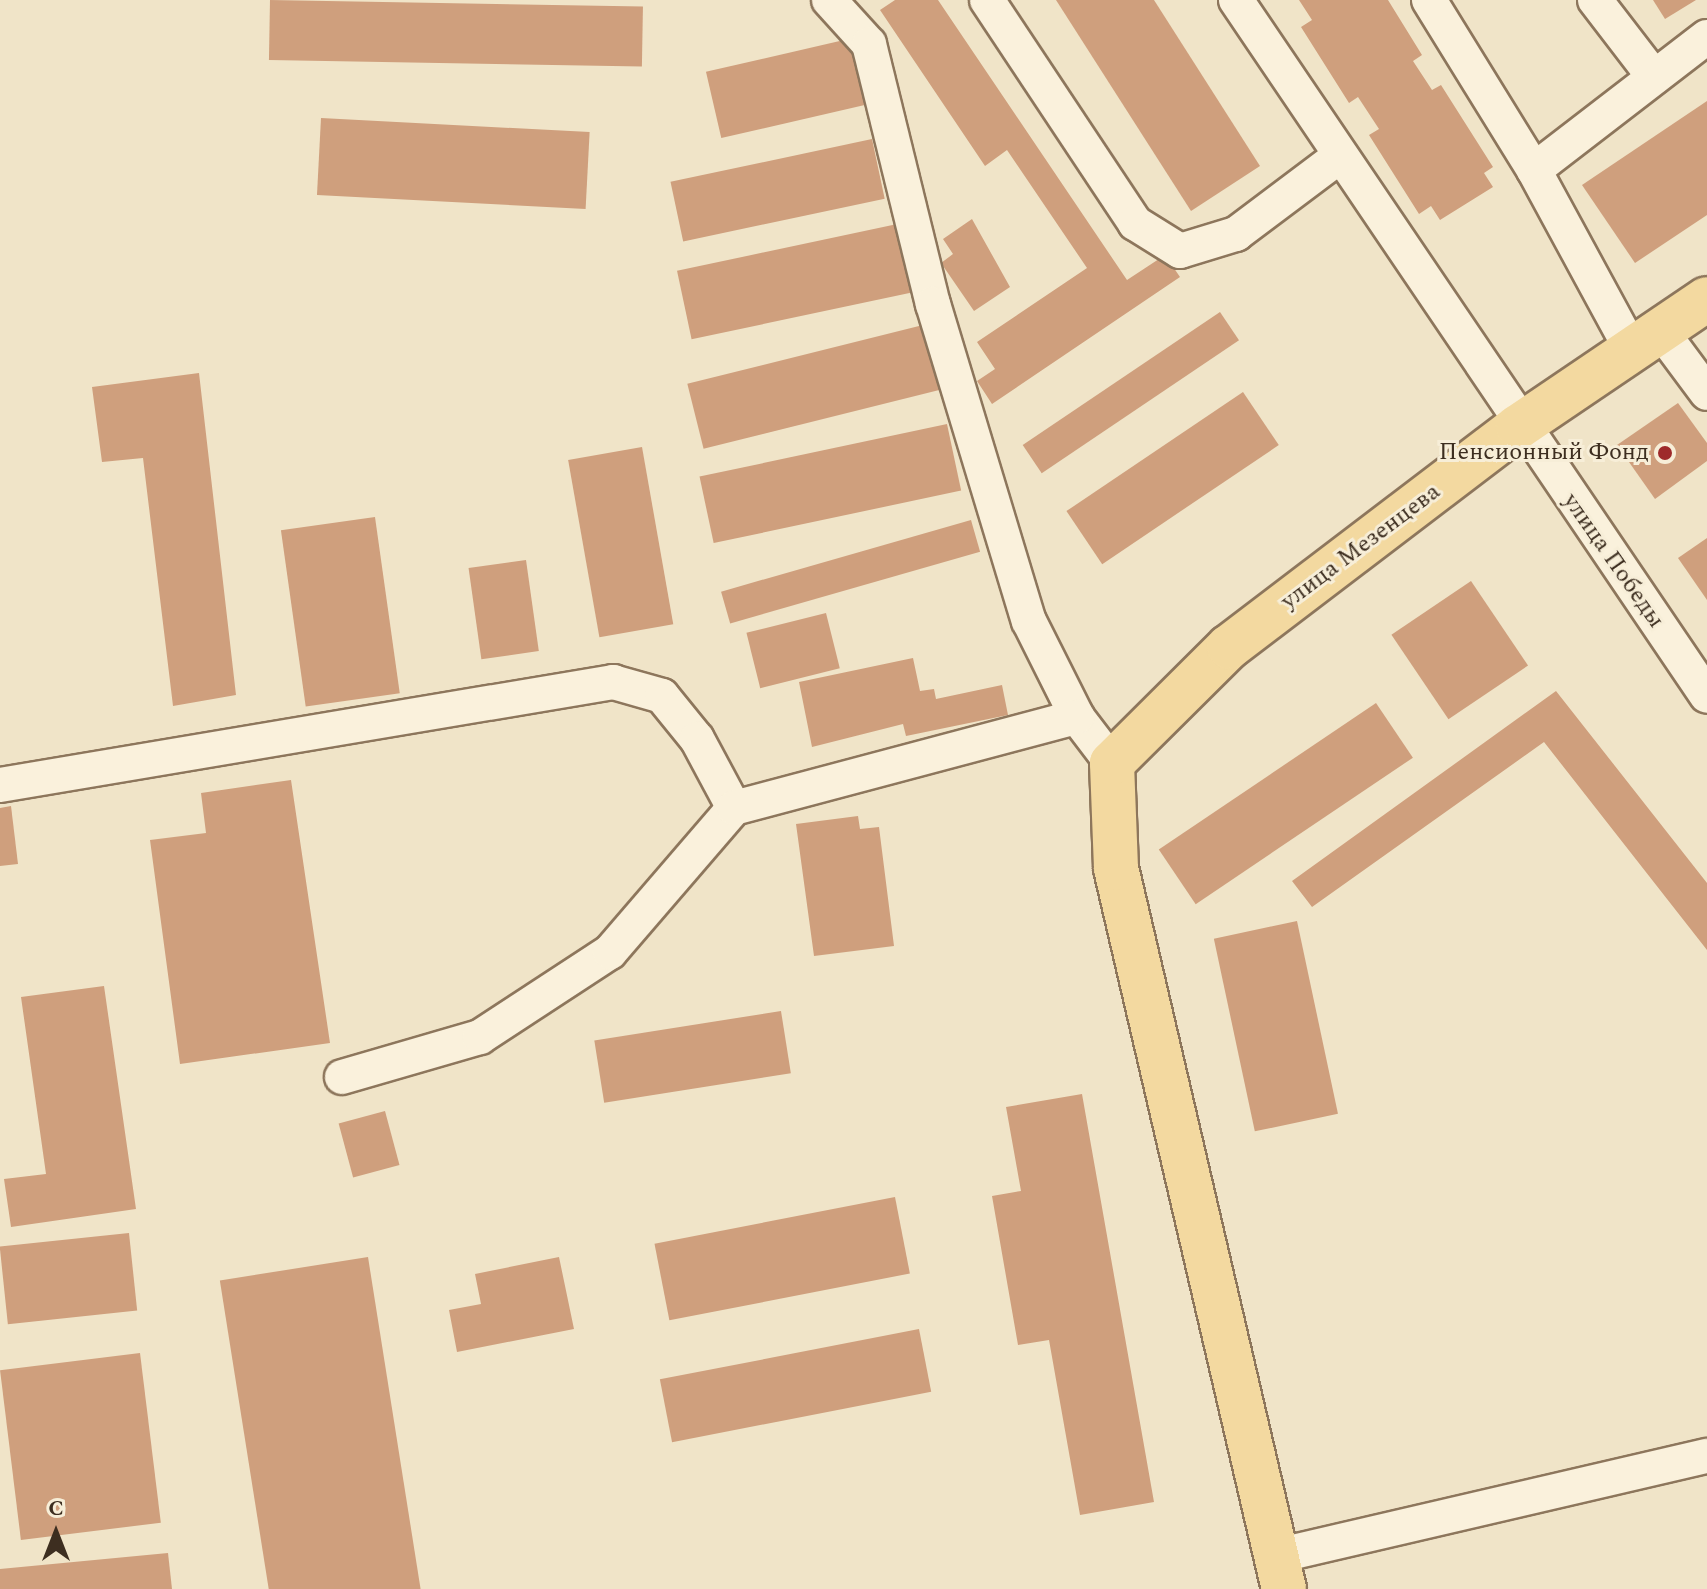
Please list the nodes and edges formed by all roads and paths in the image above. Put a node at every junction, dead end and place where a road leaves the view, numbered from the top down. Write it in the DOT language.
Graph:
graph roads {
  1 [pos="829,0"];
  2 [pos="987,0"];
  3 [pos="1236,0"];
  4 [pos="1429,0"];
  5 [pos="1595,0"];
  6 [pos="1707,37"];
  7 [pos="1654,77"];
  8 [pos="1340,156"];
  9 [pos="1534,170"];
  10 [pos="1707,299"];
  11 [pos="1646,340"];
  12 [pos="1707,393"];
  13 [pos="1518,427"];
  14 [pos="1707,696"];
  15 [pos="1077,717"];
  16 [pos="1112,763"];
  17 [pos="0,785"];
  18 [pos="734,808"];
  19 [pos="342,1077"];
  20 [pos="1707,1456"];
  21 [pos="1280,1573"];
  1 -- 15 [label="street"];
  2 -- 8 [label="street"];
  3 -- 8 [label="street, улица Победы"];
  4 -- 9 [label="street"];
  5 -- 7 [label="street"];
  6 -- 7 [label="street"];
  7 -- 9 [label="street"];
  8 -- 13 [label="street, улица Победы"];
  9 -- 11 [label="street"];
  10 -- 11 [label="main road, улица Мезенцева"];
  11 -- 12 [label="street"];
  11 -- 13 [label="main road, улица Мезенцева"];
  13 -- 14 [label="street, улица Победы"];
  13 -- 16 [label="main road, улица Мезенцева"];
  15 -- 16 [label="street"];
  15 -- 18 [label="street"];
  16 -- 21 [label="main road"];
  17 -- 18 [label="street"];
  18 -- 19 [label="street"];
  20 -- 21 [label="street"];
}
